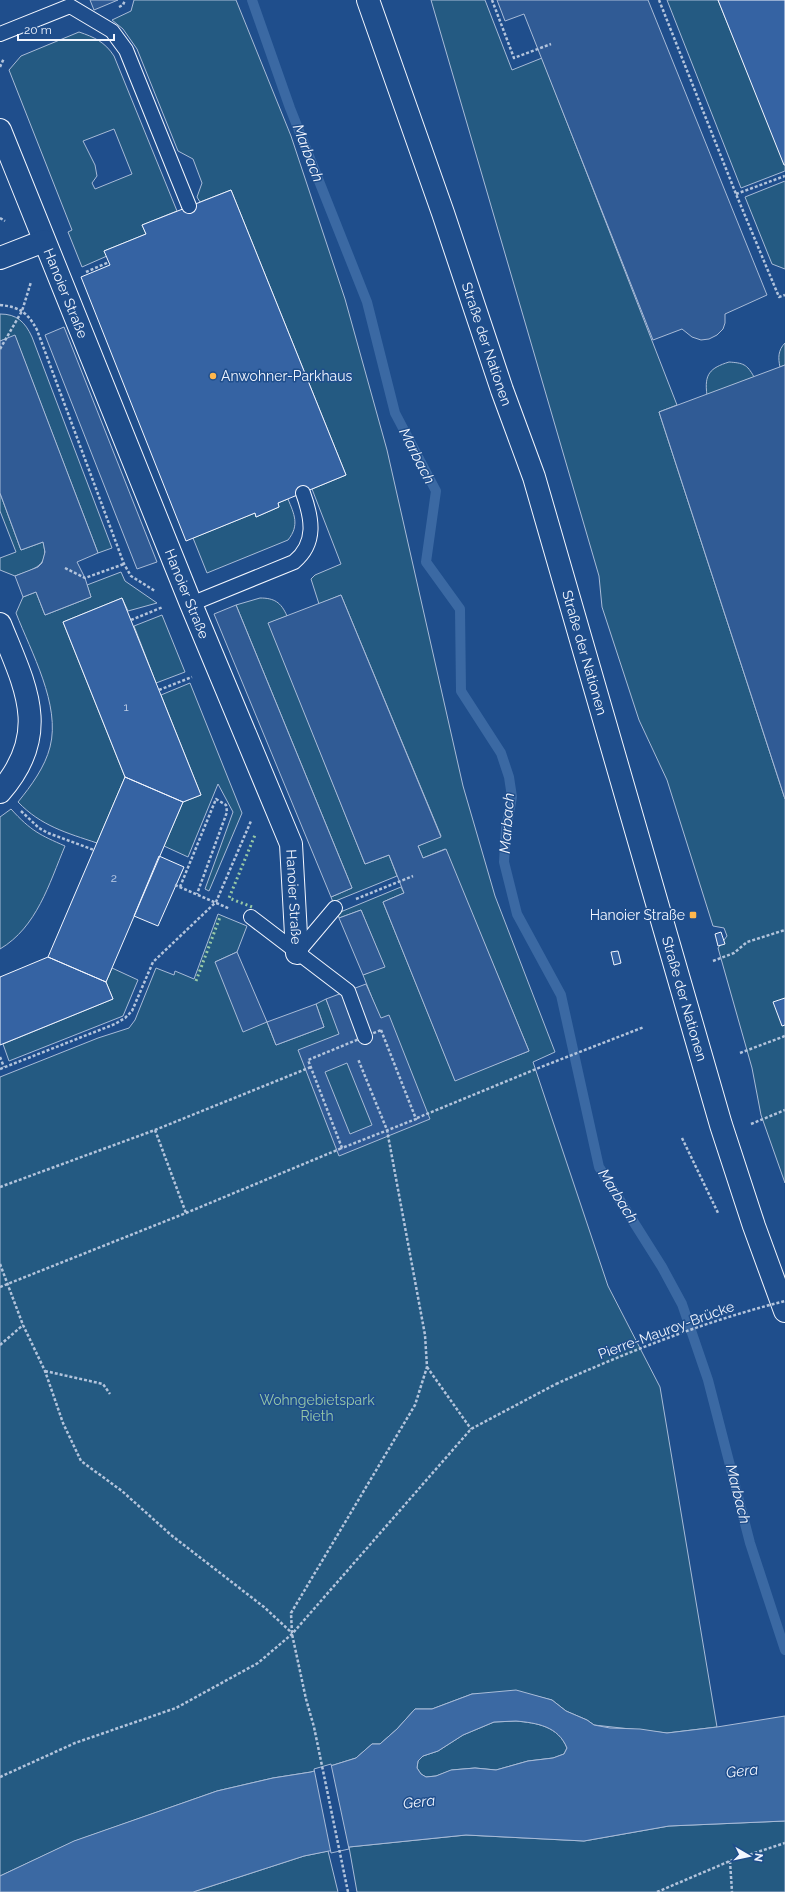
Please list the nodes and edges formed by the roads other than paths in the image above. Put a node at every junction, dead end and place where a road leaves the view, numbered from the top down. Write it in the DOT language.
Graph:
graph roads {
  1 [pos="368,0"];
  2 [pos="0,34"];
  3 [pos="0,130"];
  4 [pos="189,206"];
  5 [pos="44,241"];
  6 [pos="0,258"];
  7 [pos="302,493"];
  8 [pos="191,604"];
  9 [pos="0,624"];
  10 [pos="0,792"];
  11 [pos="335,908"];
  12 [pos="251,917"];
  13 [pos="297,953"];
  14 [pos="365,1036"];
  15 [pos="785,1311"];
  1 -- 15 [label="main road, Straße der Nationen"];
  2 -- 4 [label="lane"];
  3 -- 5 [label="main road, Hanoier Straße"];
  5 -- 6 [label="main road"];
  5 -- 8 [label="main road, Hanoier Straße"];
  7 -- 8 [label="lane"];
  8 -- 13 [label="main road, Hanoier Straße"];
  9 -- 10 [label="main road"];
  11 -- 13 [label="lane"];
  12 -- 13 [label="lane"];
  13 -- 14 [label="lane"];
}
